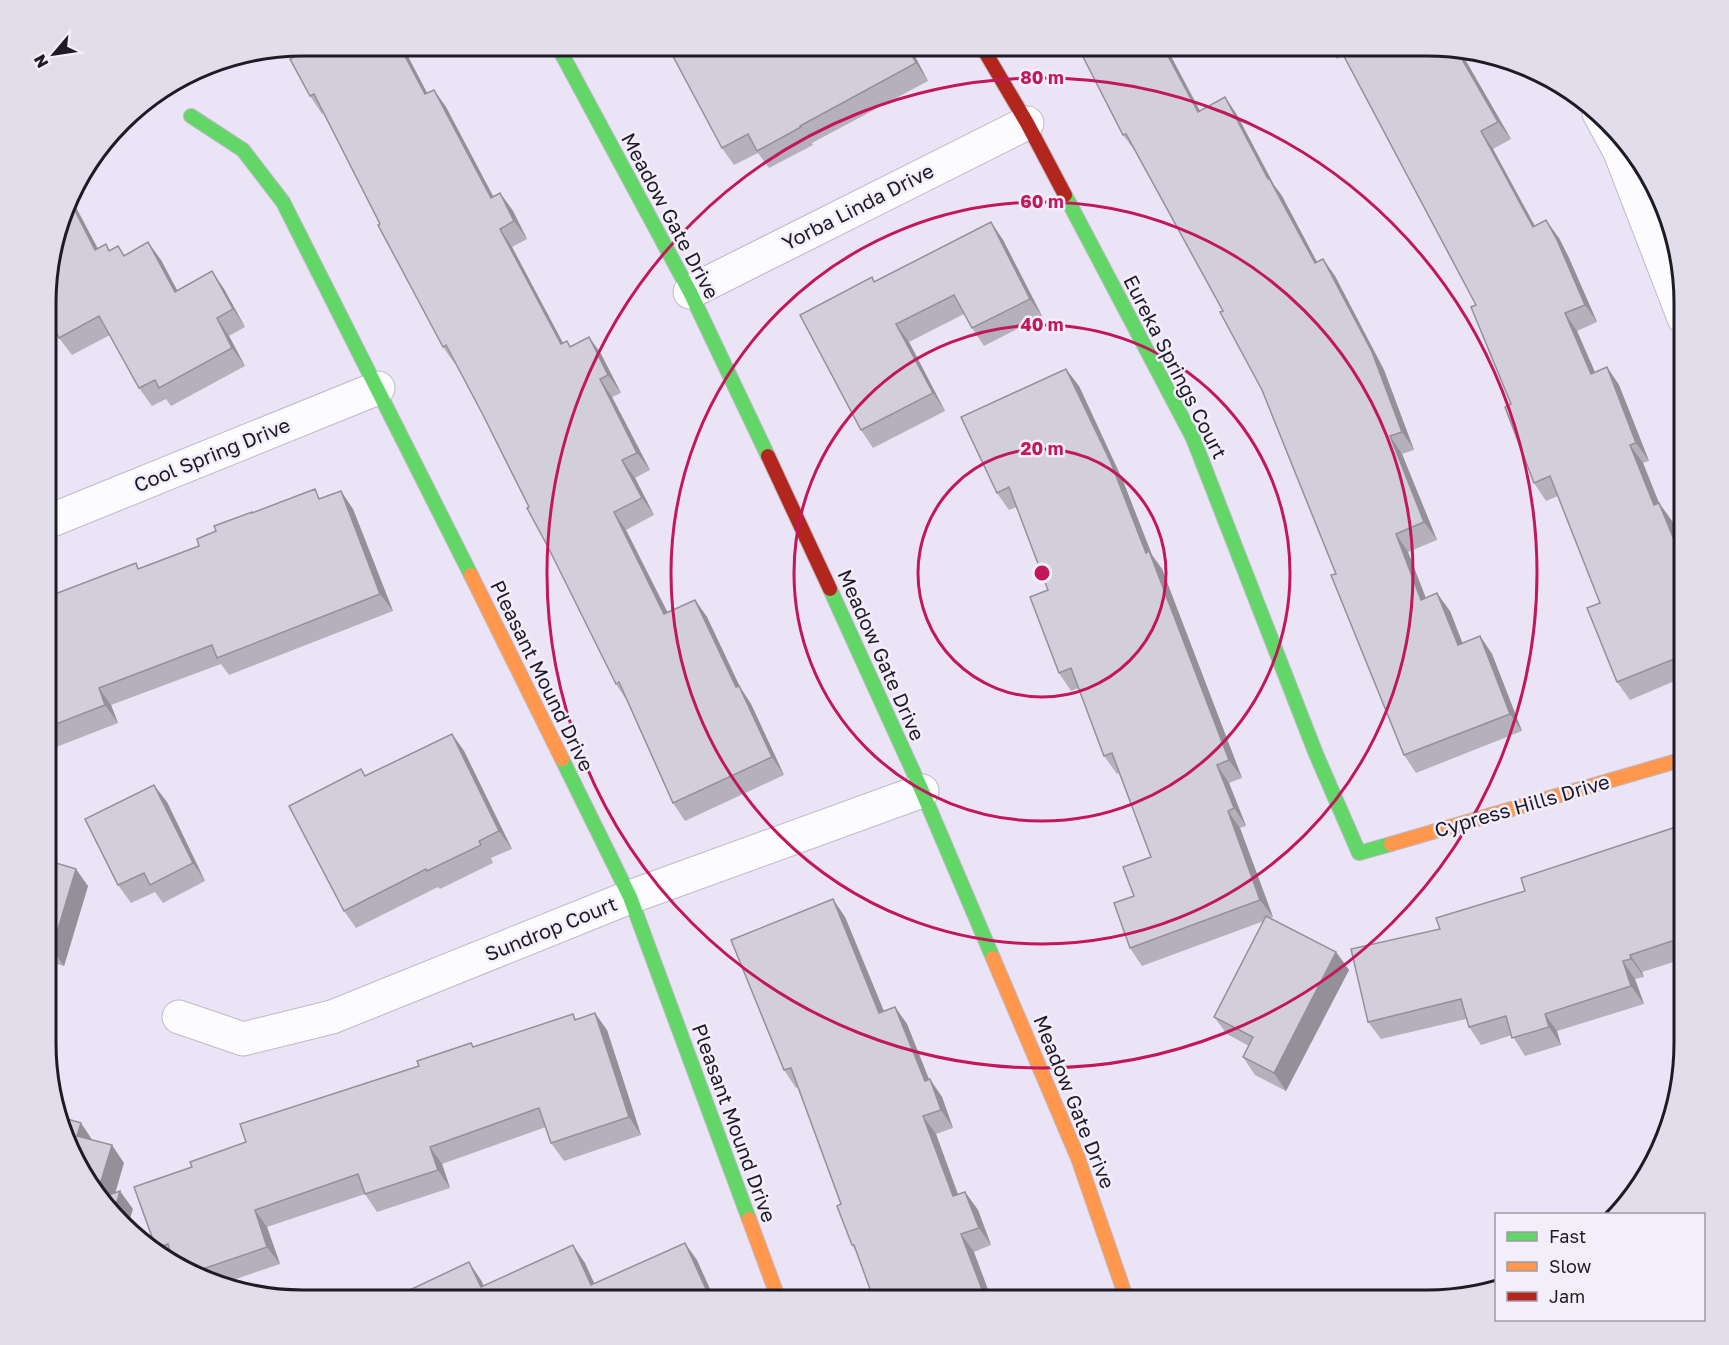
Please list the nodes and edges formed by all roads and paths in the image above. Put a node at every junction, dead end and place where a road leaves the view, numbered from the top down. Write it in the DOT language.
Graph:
graph roads {
  1 [pos="563,56"];
  2 [pos="987,56"];
  3 [pos="190,116"];
  4 [pos="1027,123"];
  5 [pos="1616,145"];
  6 [pos="1673,290"];
  7 [pos="690,292"];
  8 [pos="378,388"];
  9 [pos="56,518"];
  10 [pos="1674,762"];
  11 [pos="921,791"];
  12 [pos="1359,853"];
  13 [pos="630,897"];
  14 [pos="179,1017"];
  15 [pos="775,1290"];
  16 [pos="1124,1290"];
  1 -- 7 [label="street, Meadow Gate Drive"];
  2 -- 4 [label="street, Eureka Springs Court"];
  3 -- 8 [label="street, Pleasant Mound Drive"];
  4 -- 7 [label="street, Yorba Linda Drive"];
  4 -- 12 [label="street, Eureka Springs Court"];
  5 -- 6 [label="street"];
  7 -- 11 [label="street, Meadow Gate Drive"];
  8 -- 9 [label="street, Cool Spring Drive"];
  8 -- 13 [label="street, Pleasant Mound Drive"];
  10 -- 12 [label="street, Cypress Hills Drive"];
  11 -- 13 [label="street, Sundrop Court"];
  11 -- 16 [label="street, Meadow Gate Drive"];
  13 -- 14 [label="street, Sundrop Court"];
  13 -- 15 [label="street, Pleasant Mound Drive"];
}
